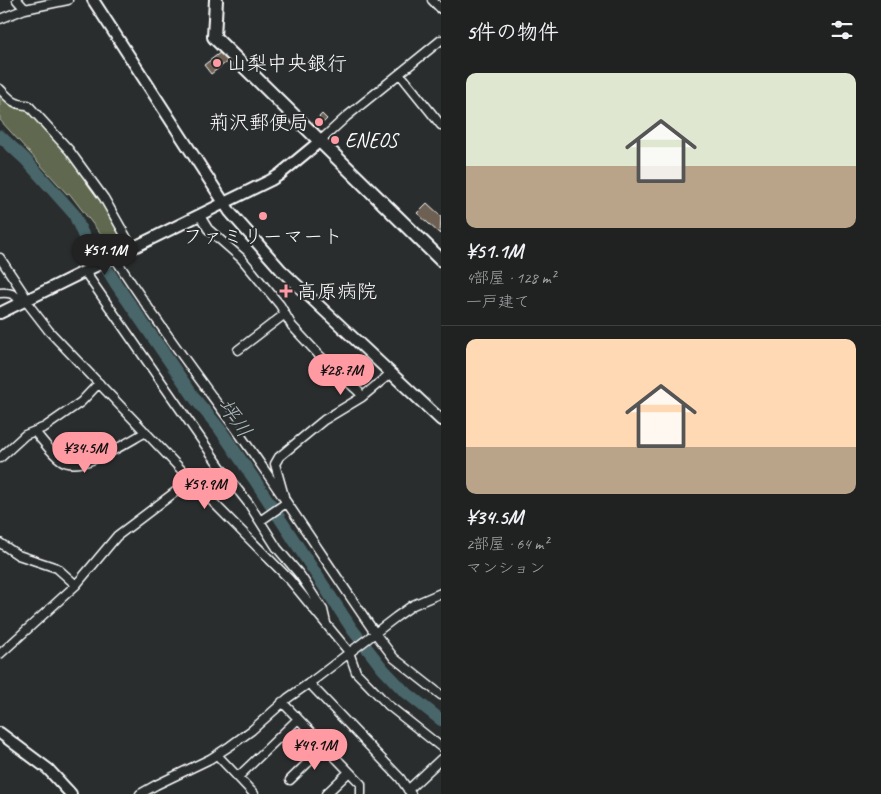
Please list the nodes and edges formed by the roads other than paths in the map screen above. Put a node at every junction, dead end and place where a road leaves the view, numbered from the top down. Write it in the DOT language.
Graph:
graph roads {
  1 [pos="17,0"];
  2 [pos="68,0"];
  3 [pos="93,0"];
  4 [pos="216,0"];
  5 [pos="432,0"];
  6 [pos="25,9"];
  7 [pos="441,9"];
  8 [pos="0,19"];
  9 [pos="441,40"];
  10 [pos="400,74"];
  11 [pos="0,90"];
  12 [pos="441,125"];
  13 [pos="319,142"];
  14 [pos="225,203"];
  15 [pos="200,216"];
  16 [pos="133,249"];
  17 [pos="0,258"];
  18 [pos="113,259"];
  19 [pos="441,260"];
  20 [pos="87,271"];
  21 [pos="0,293"];
  22 [pos="24,301"];
  23 [pos="0,314"];
  24 [pos="285,314"];
  25 [pos="238,350"];
  26 [pos="391,373"];
  27 [pos="99,383"];
  28 [pos="362,397"];
  29 [pos="441,420"];
  30 [pos="35,432"];
  31 [pos="146,432"];
  32 [pos="0,458"];
  33 [pos="226,475"];
  34 [pos="191,480"];
  35 [pos="199,488"];
  36 [pos="284,504"];
  37 [pos="262,520"];
  38 [pos="0,543"];
  39 [pos="76,585"];
  40 [pos="441,594"];
  41 [pos="326,625"];
  42 [pos="373,634"];
  43 [pos="349,652"];
  44 [pos="0,654"];
  45 [pos="309,683"];
  46 [pos="441,695"];
  47 [pos="282,702"];
  48 [pos="298,719"];
  49 [pos="0,733"];
  50 [pos="324,746"];
  51 [pos="441,746"];
  52 [pos="217,755"];
  53 [pos="441,759"];
  54 [pos="349,772"];
  55 [pos="238,777"];
  56 [pos="290,780"];
  57 [pos="410,792"];
  58 [pos="71,794"];
  59 [pos="140,794"];
  60 [pos="254,794"];
  61 [pos="326,794"];
  62 [pos="361,794"];
  1 -- 6 [label="street"];
  2 -- 6 [label="street"];
  3 -- 14 [label="street"];
  4 -- 13 [label="main road"];
  5 -- 7 [label="street"];
  6 -- 8 [label="street"];
  9 -- 10 [label="street"];
  10 -- 12 [label="street"];
  10 -- 13 [label="street"];
  11 -- 16 [label="street"];
  13 -- 14 [label="street"];
  13 -- 19 [label="main road"];
  14 -- 15 [label="street"];
  14 -- 26 [label="street"];
  15 -- 16 [label="street"];
  15 -- 24 [label="street"];
  16 -- 18 [label="street"];
  17 -- 22 [label="street"];
  18 -- 20 [label="street"];
  18 -- 36 [label="street"];
  20 -- 22 [label="street"];
  20 -- 33 [label="street"];
  21 -- 22 [label="street"];
  22 -- 23 [label="street"];
  22 -- 27 [label="street"];
  24 -- 25 [label="street"];
  24 -- 28 [label="street"];
  26 -- 28 [label="street"];
  26 -- 29 [label="street"];
  27 -- 30 [label="street"];
  27 -- 31 [label="street"];
  28 -- 36 [label="street"];
  30 -- 31 [label="street"];
  30 -- 32 [label="street"];
  31 -- 34 [label="street"];
  33 -- 35 [label="street"];
  33 -- 37 [label="street"];
  34 -- 35 [label="street"];
  34 -- 39 [label="street"];
  35 -- 41 [label="street"];
  36 -- 37 [label="street"];
  36 -- 42 [label="street"];
  37 -- 41 [label="street"];
  38 -- 39 [label="street"];
  39 -- 44 [label="street"];
  40 -- 42 [label="street"];
  41 -- 43 [label="street"];
  42 -- 43 [label="street"];
  42 -- 46 [label="street"];
  43 -- 45 [label="street"];
  43 -- 51 [label="street"];
  45 -- 47 [label="street"];
  45 -- 57 [label="street"];
  47 -- 48 [label="street"];
  47 -- 52 [label="street"];
  48 -- 50 [label="street"];
  48 -- 55 [label="street"];
  49 -- 58 [label="street"];
  50 -- 54 [label="street"];
  50 -- 56 [label="street"];
  52 -- 55 [label="street"];
  52 -- 59 [label="street"];
  53 -- 57 [label="street"];
  54 -- 61 [label="street"];
  54 -- 62 [label="street"];
  55 -- 60 [label="street"];
}
